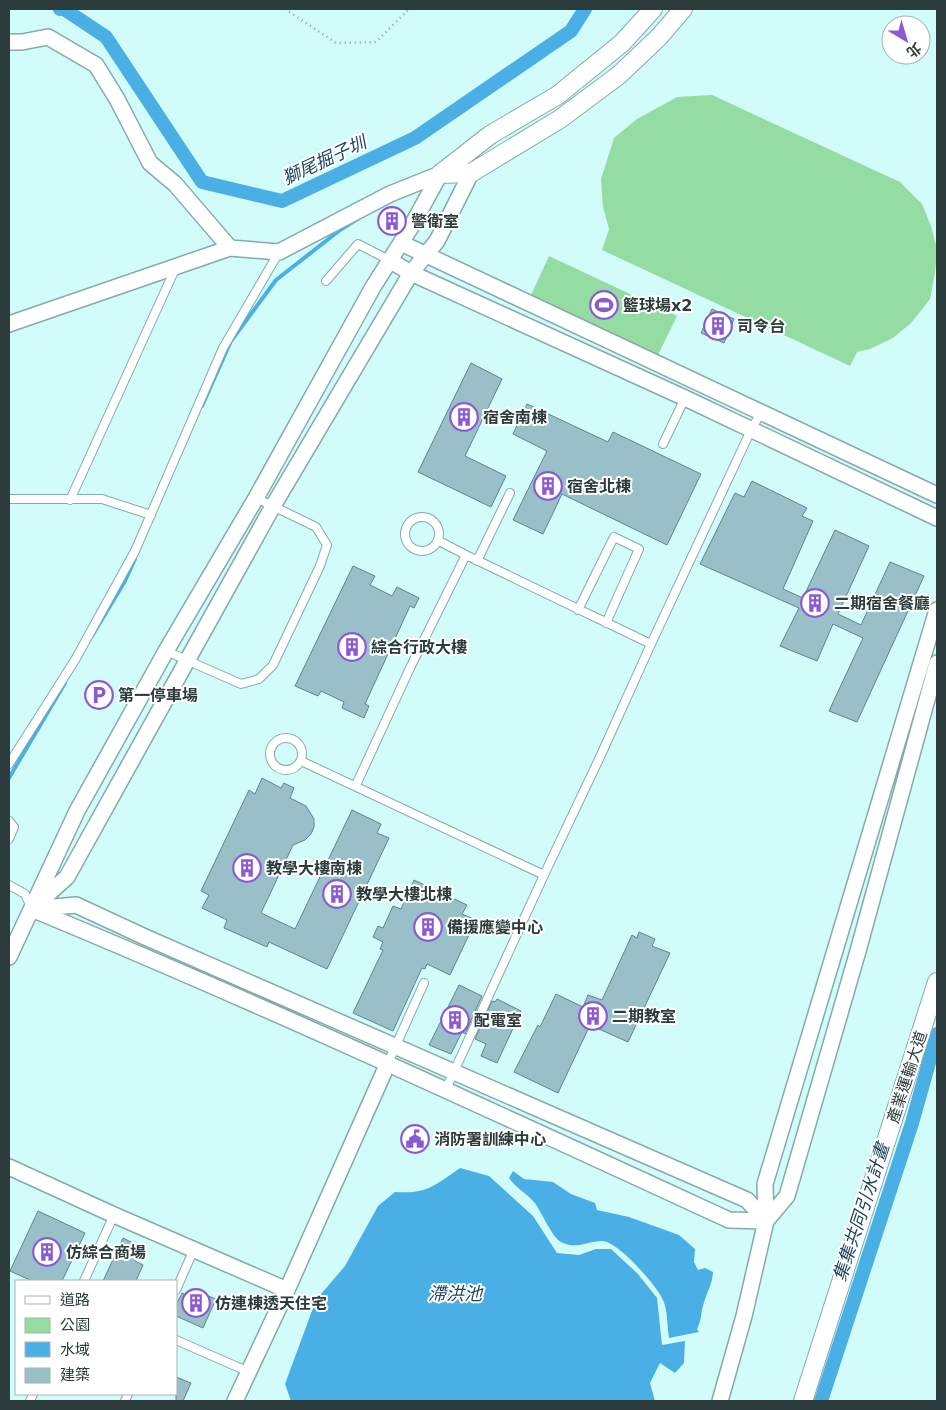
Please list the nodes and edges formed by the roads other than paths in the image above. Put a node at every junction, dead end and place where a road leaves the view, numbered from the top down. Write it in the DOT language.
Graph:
graph roads {
  1 [pos="653,9"];
  2 [pos="683,9"];
  3 [pos="9,42"];
  4 [pos="471,173"];
  5 [pos="440,174"];
  6 [pos="401,243"];
  7 [pos="230,248"];
  8 [pos="279,252"];
  9 [pos="424,254"];
  10 [pos="390,260"];
  11 [pos="176,266"];
  12 [pos="410,273"];
  13 [pos="326,281"];
  14 [pos="9,324"];
  15 [pos="685,398"];
  16 [pos="761,413"];
  17 [pos="752,428"];
  18 [pos="663,444"];
  19 [pos="510,493"];
  20 [pos="937,495"];
  21 [pos="256,498"];
  22 [pos="9,499"];
  23 [pos="70,500"];
  24 [pos="273,506"];
  25 [pos="151,515"];
  26 [pos="937,518"];
  27 [pos="439,540"];
  28 [pos="466,555"];
  29 [pos="477,561"];
  30 [pos="578,610"];
  31 [pos="937,610"];
  32 [pos="606,623"];
  33 [pos="650,644"];
  34 [pos="166,651"];
  35 [pos="186,660"];
  36 [pos="937,664"];
  37 [pos="301,761"];
  38 [pos="9,764"];
  39 [pos="356,785"];
  40 [pos="877,812"];
  41 [pos="895,815"];
  42 [pos="9,821"];
  43 [pos="9,839"];
  44 [pos="544,875"];
  45 [pos="9,885"];
  46 [pos="32,909"];
  47 [pos="836,948"];
  48 [pos="858,951"];
  49 [pos="9,957"];
  50 [pos="937,982"];
  51 [pos="424,983"];
  52 [pos="396,1046"];
  53 [pos="388,1063"];
  54 [pos="454,1072"];
  55 [pos="446,1090"];
  56 [pos="785,1117"];
  57 [pos="810,1122"];
  58 [pos="9,1167"];
  59 [pos="114,1215"];
  60 [pos="766,1221"];
  61 [pos="194,1249"];
  62 [pos="84,1280"];
  63 [pos="178,1285"];
  64 [pos="287,1290"];
  65 [pos="178,1341"];
  66 [pos="249,1372"];
  67 [pos="235,1401"];
  68 [pos="720,1401"];
  69 [pos="802,1401"];
  1 -- 5 [label="street"];
  2 -- 4 [label="street"];
  3 -- 7 [label="street"];
  4 -- 5 [label="street"];
  4 -- 9 [label="street"];
  5 -- 6 [label="street"];
  5 -- 8 [label="street"];
  6 -- 9 [label="street"];
  6 -- 10 [label="street"];
  7 -- 8 [label="street"];
  7 -- 11 [label="street"];
  8 -- 25 [label="lane"];
  9 -- 12 [label="street"];
  9 -- 16 [label="street"];
  10 -- 12 [label="street"];
  10 -- 13 [label="lane"];
  10 -- 21 [label="street"];
  11 -- 14 [label="street"];
  11 -- 23 [label="lane"];
  12 -- 15 [label="street"];
  12 -- 24 [label="street"];
  15 -- 17 [label="street"];
  15 -- 18 [label="lane"];
  16 -- 17 [label="lane"];
  16 -- 20 [label="street"];
  17 -- 26 [label="street"];
  17 -- 33 [label="lane"];
  19 -- 29 [label="lane"];
  21 -- 24 [label="lane"];
  21 -- 34 [label="street"];
  22 -- 23 [label="lane"];
  23 -- 25 [label="lane"];
  24 -- 35 [label="street"];
  24 -- 35 [label="lane"];
  25 -- 38 [label="lane"];
  27 -- 27 [label="lane"];
  27 -- 28 [label="lane"];
  28 -- 29 [label="lane"];
  28 -- 39 [label="lane"];
  29 -- 30 [label="lane"];
  30 -- 32 [label="lane"];
  30 -- 32 [label="lane"];
  31 -- 40 [label="street"];
  32 -- 33 [label="lane"];
  33 -- 44 [label="lane"];
  34 -- 35 [label="lane"];
  34 -- 46 [label="street"];
  35 -- 46 [label="street"];
  36 -- 41 [label="street"];
  37 -- 37 [label="lane"];
  37 -- 39 [label="lane"];
  39 -- 44 [label="lane"];
  40 -- 41 [label="street"];
  40 -- 47 [label="street"];
  41 -- 48 [label="street"];
  42 -- 43 [label="lane"];
  44 -- 54 [label="lane"];
  45 -- 46 [label="lane"];
  46 -- 49 [label="street"];
  46 -- 52 [label="street"];
  46 -- 53 [label="street"];
  47 -- 48 [label="street"];
  47 -- 56 [label="street"];
  48 -- 57 [label="street"];
  50 -- 69 [label="street, 產業運輸大道"];
  51 -- 52 [label="lane"];
  52 -- 53 [label="lane"];
  52 -- 54 [label="street"];
  53 -- 55 [label="street"];
  53 -- 64 [label="street"];
  54 -- 55 [label="lane"];
  54 -- 60 [label="street"];
  55 -- 60 [label="street"];
  56 -- 57 [label="street"];
  56 -- 60 [label="street"];
  57 -- 60 [label="street"];
  58 -- 59 [label="street"];
  59 -- 61 [label="street"];
  59 -- 62 [label="lane"];
  60 -- 68 [label="street"];
  61 -- 63 [label="lane"];
  61 -- 64 [label="street"];
  64 -- 66 [label="street"];
  65 -- 66 [label="lane"];
  66 -- 67 [label="street"];
}
